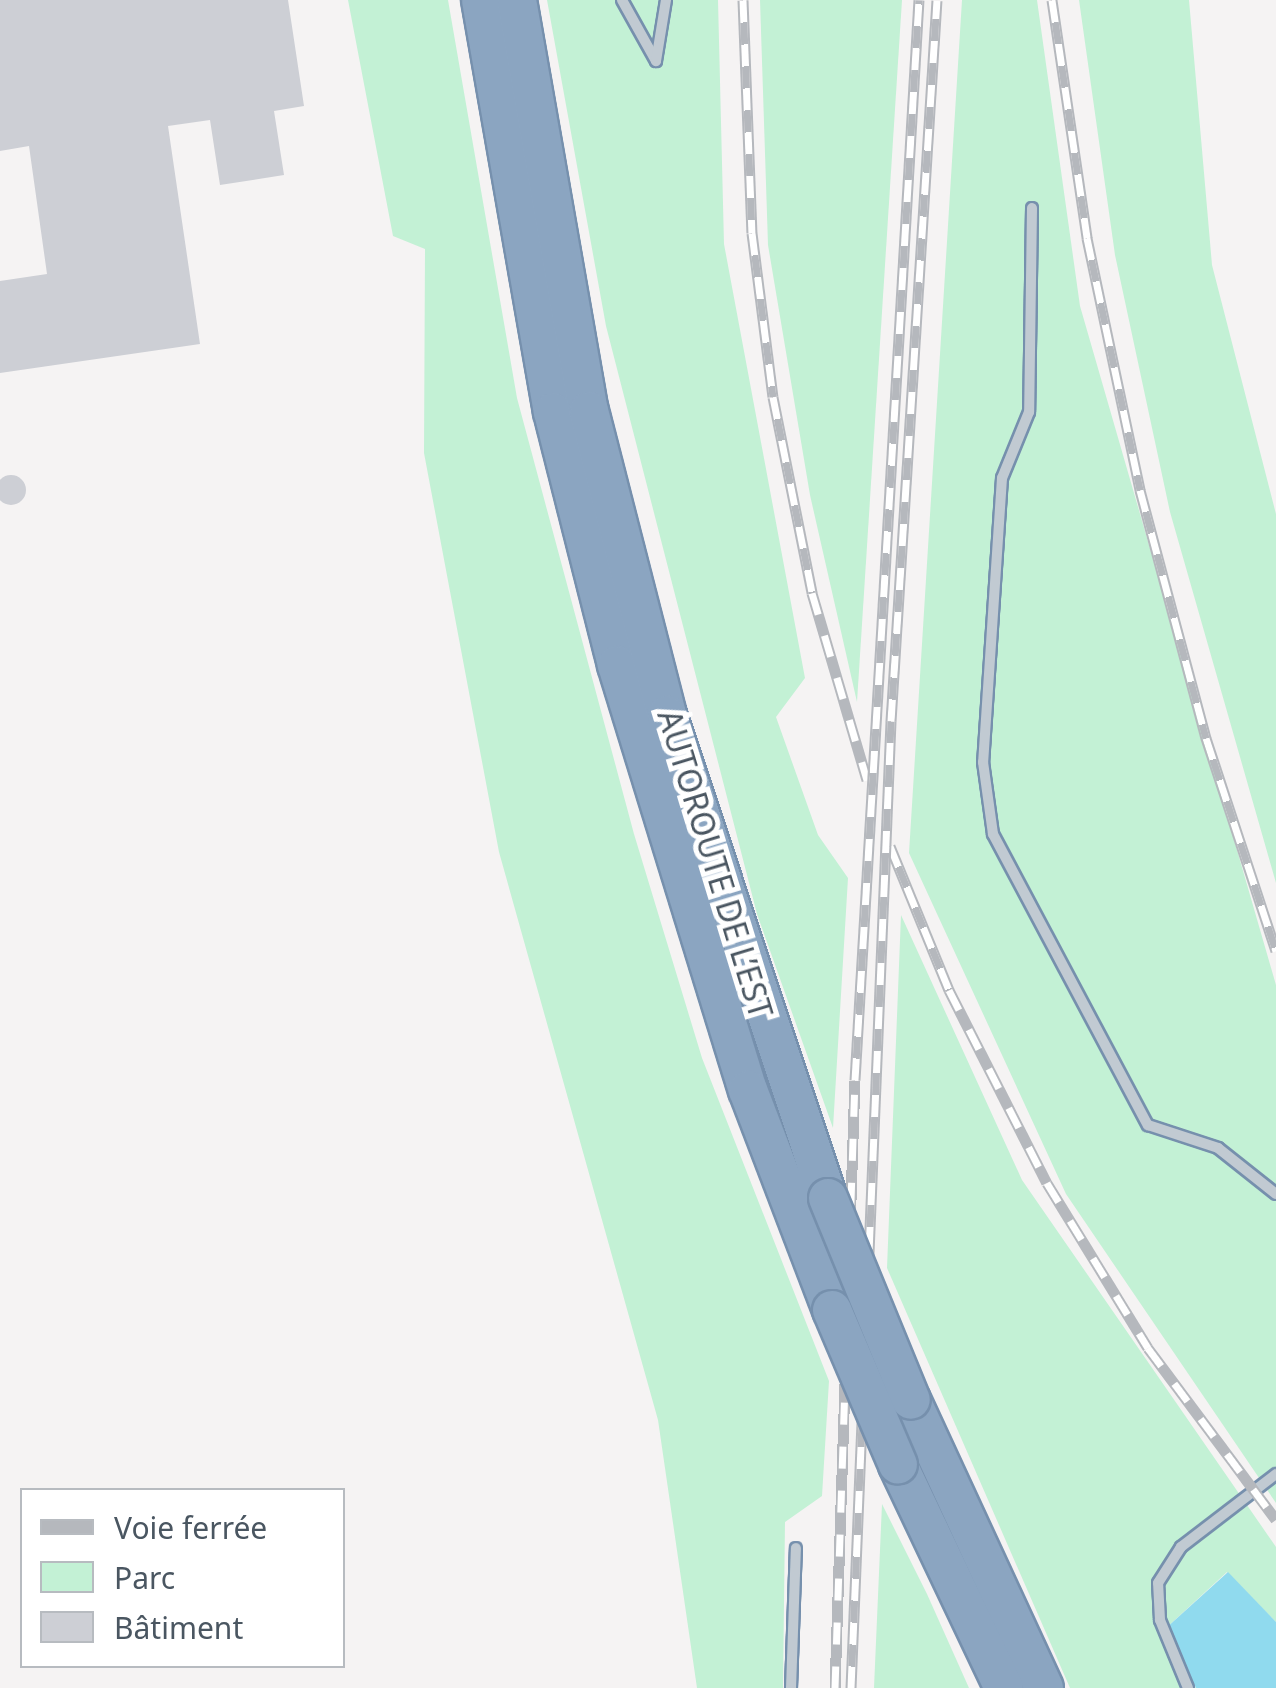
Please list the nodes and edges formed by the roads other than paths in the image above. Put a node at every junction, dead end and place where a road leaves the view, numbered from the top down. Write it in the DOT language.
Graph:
graph roads {
  1 [pos="480,0"];
  2 [pos="517,0"];
  3 [pos="622,0"];
  4 [pos="666,0"];
  5 [pos="1032,208"];
  6 [pos="1276,1194"];
  7 [pos="1276,1474"];
  8 [pos="796,1548"];
  9 [pos="791,1688"];
  10 [pos="1004,1688"];
  11 [pos="1044,1688"];
  12 [pos="1188,1688"];
  1 -- 10 [label="highway, AUTOROUTE DE L’EST, bridge"];
  2 -- 11 [label="highway, AUTOROUTE DE L’EST, bridge"];
  3 -- 4 [label="lane"];
  5 -- 6 [label="lane"];
  7 -- 12 [label="lane"];
  8 -- 9 [label="lane"];
}
